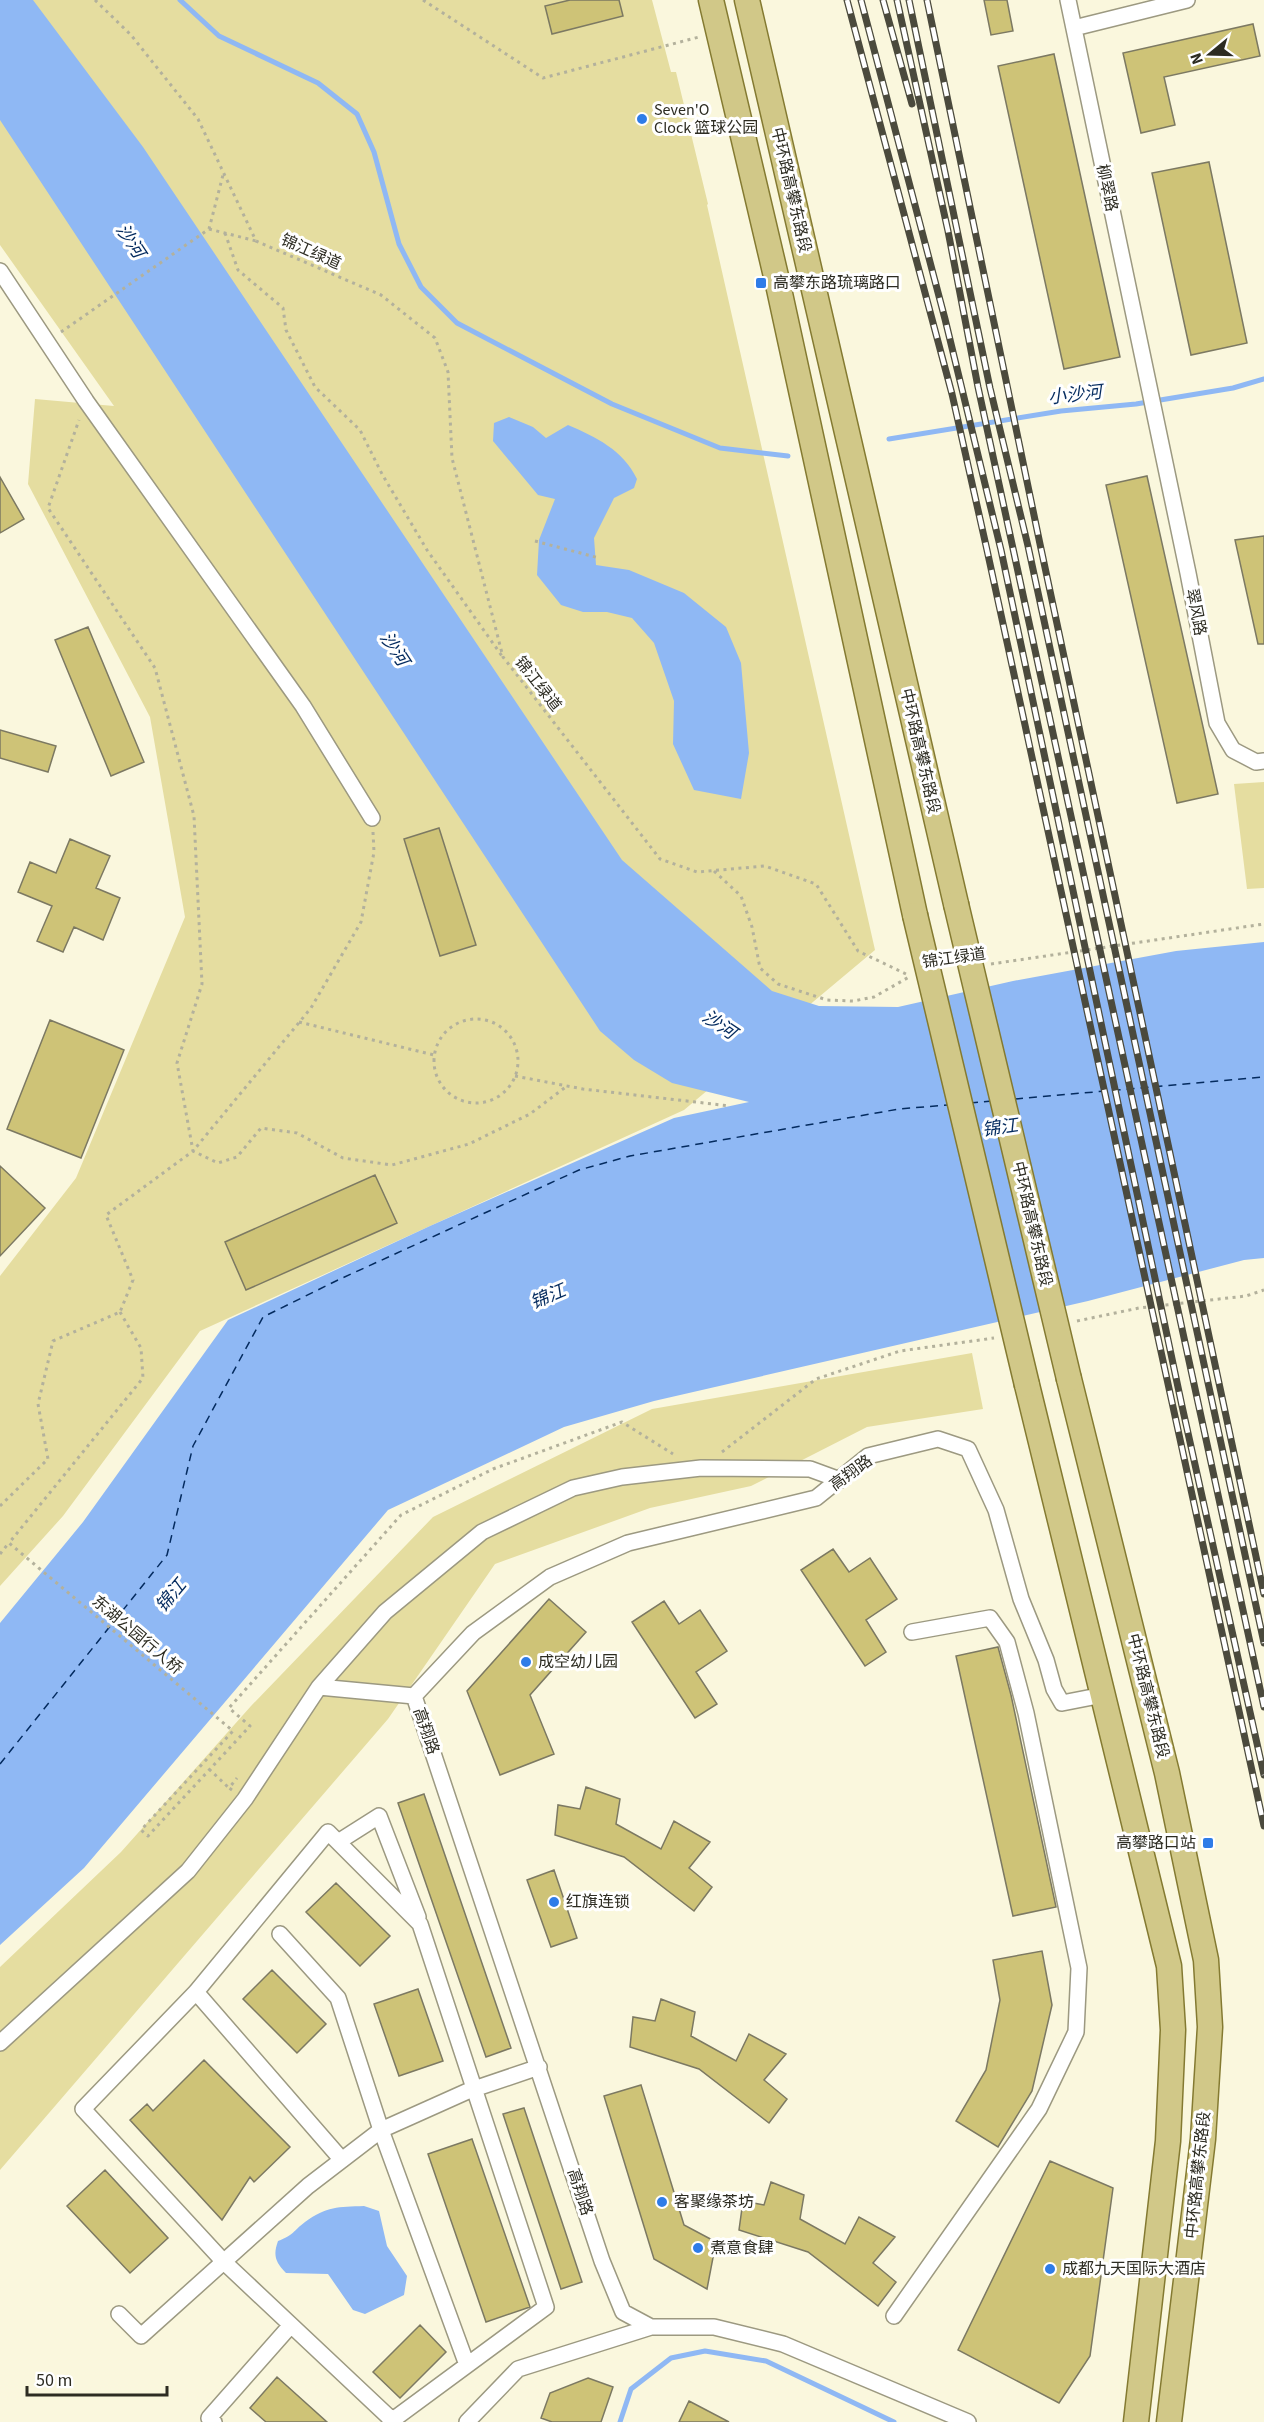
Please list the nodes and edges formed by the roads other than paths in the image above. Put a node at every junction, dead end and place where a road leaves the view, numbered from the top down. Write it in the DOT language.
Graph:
graph roads {
  1 [pos="711,0"];
  2 [pos="747,0"];
  3 [pos="1068,0"];
  4 [pos="1187,0"];
  5 [pos="1074,28"];
  6 [pos="0,271"];
  7 [pos="1159,438"];
  8 [pos="1264,761"];
  9 [pos="372,818"];
  10 [pos="840,1480"];
  11 [pos="912,1632"];
  12 [pos="319,1687"];
  13 [pos="1103,1695"];
  14 [pos="414,1696"];
  15 [pos="338,1842"];
  16 [pos="420,1924"];
  17 [pos="280,1934"];
  18 [pos="196,1992"];
  19 [pos="0,2043"];
  20 [pos="539,2067"];
  21 [pos="473,2090"];
  22 [pos="381,2130"];
  23 [pos="342,2160"];
  24 [pos="224,2262"];
  25 [pos="118,2314"];
  26 [pos="894,2316"];
  27 [pos="291,2325"];
  28 [pos="651,2327"];
  29 [pos="467,2365"];
  30 [pos="391,2421"];
  31 [pos="214,2422"];
  32 [pos="467,2422"];
  33 [pos="968,2422"];
  34 [pos="1136,2422"];
  35 [pos="1168,2422"];
  1 -- 13 [label="main road, 中环路高攀东路段, bridge"];
  2 -- 35 [label="main road, 中环路高攀东路段, bridge"];
  3 -- 5 [label="street, 柳翠路"];
  4 -- 5 [label="street"];
  5 -- 7 [label="street, 柳翠路"];
  6 -- 9 [label="street"];
  7 -- 8 [label="street, 翠风路"];
  10 -- 12 [label="street"];
  10 -- 13 [label="street, 高翔路"];
  10 -- 14 [label="street, 高翔路"];
  11 -- 26 [label="street"];
  12 -- 14 [label="street"];
  12 -- 19 [label="street"];
  13 -- 34 [label="main road, 中环路高攀东路段"];
  14 -- 20 [label="street, 高翔路"];
  15 -- 16 [label="street"];
  15 -- 16 [label="street"];
  15 -- 18 [label="street"];
  16 -- 21 [label="street"];
  17 -- 22 [label="street"];
  18 -- 23 [label="street"];
  18 -- 24 [label="street"];
  20 -- 21 [label="street"];
  20 -- 28 [label="street, 高翔路"];
  21 -- 22 [label="street"];
  21 -- 29 [label="street"];
  22 -- 23 [label="street"];
  22 -- 29 [label="street"];
  23 -- 24 [label="street"];
  24 -- 25 [label="street"];
  24 -- 27 [label="street"];
  27 -- 30 [label="street"];
  27 -- 31 [label="street"];
  28 -- 32 [label="street"];
  28 -- 33 [label="street, 高翔路"];
  29 -- 30 [label="street"];
}
